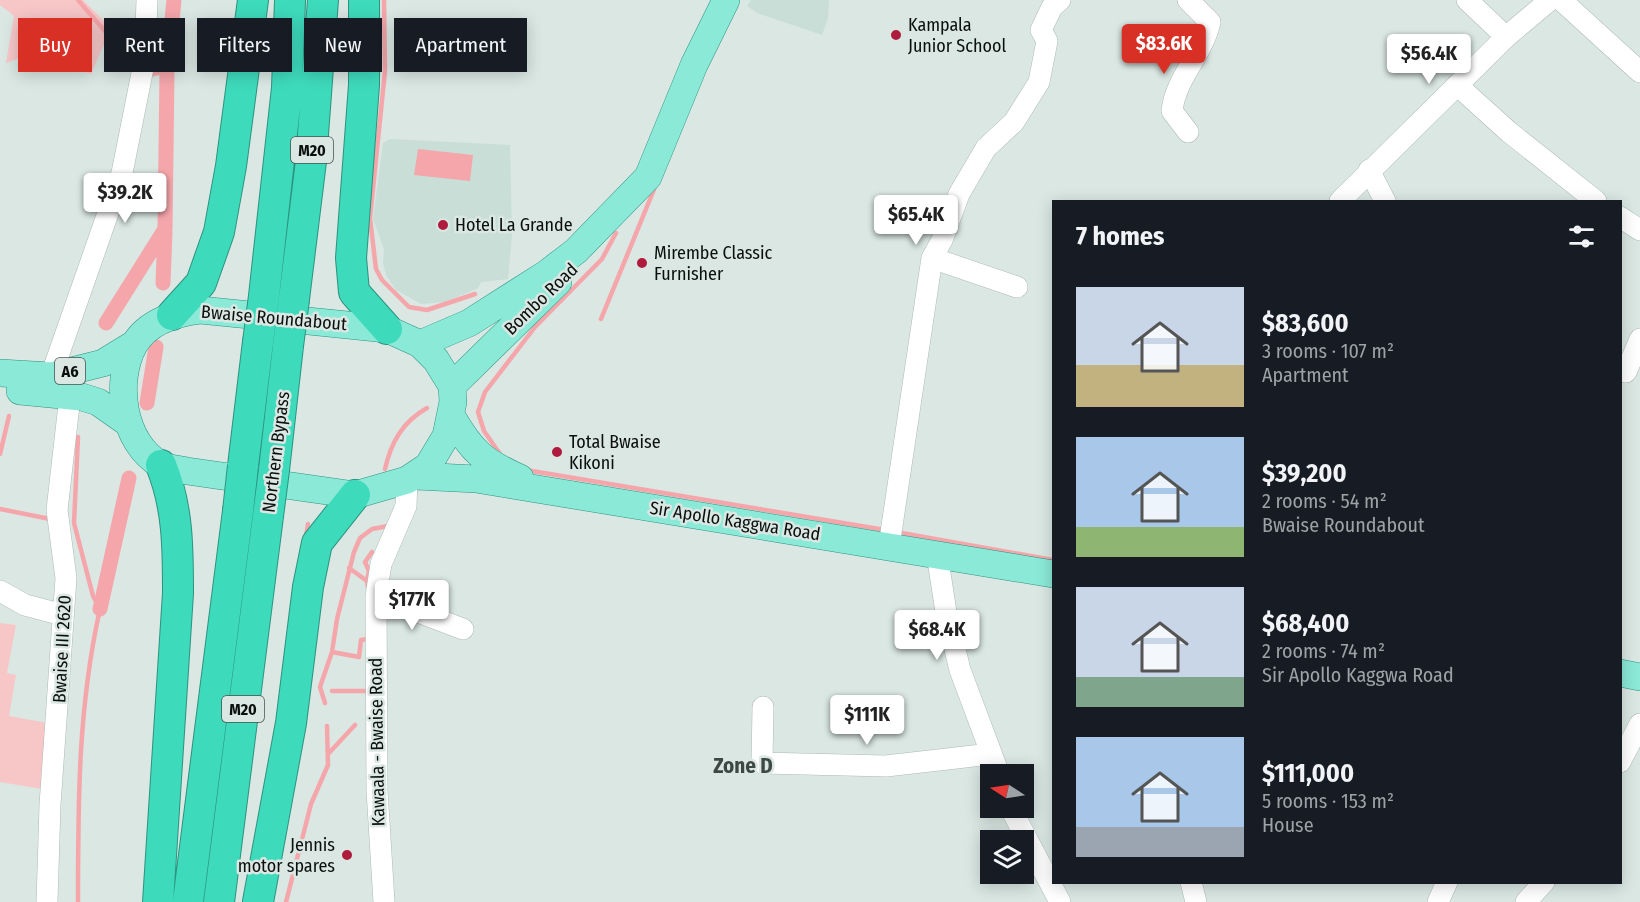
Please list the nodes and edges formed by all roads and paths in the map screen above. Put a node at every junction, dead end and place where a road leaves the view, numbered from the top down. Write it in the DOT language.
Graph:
graph roads {
  1 [pos="147,0"];
  2 [pos="253,0"];
  3 [pos="290,0"];
  4 [pos="323,0"];
  5 [pos="364,0"];
  6 [pos="726,0"];
  7 [pos="1060,0"];
  8 [pos="1188,0"];
  9 [pos="1467,0"];
  10 [pos="1550,0"];
  11 [pos="1561,0"];
  12 [pos="1506,37"];
  13 [pos="1640,72"];
  14 [pos="1457,85"];
  15 [pos="1188,132"];
  16 [pos="1369,170"];
  17 [pos="1341,200"];
  18 [pos="1385,200"];
  19 [pos="1595,200"];
  20 [pos="622,206"];
  21 [pos="1622,218"];
  22 [pos="1640,230"];
  23 [pos="932,258"];
  24 [pos="1017,287"];
  25 [pos="172,315"];
  26 [pos="387,329"];
  27 [pos="1640,339"];
  28 [pos="420,344"];
  29 [pos="134,345"];
  30 [pos="1626,372"];
  31 [pos="0,373"];
  32 [pos="51,376"];
  33 [pos="452,386"];
  34 [pos="0,388"];
  35 [pos="70,396"];
  36 [pos="452,417"];
  37 [pos="128,423"];
  38 [pos="160,465"];
  39 [pos="411,478"];
  40 [pos="549,491"];
  41 [pos="355,495"];
  42 [pos="889,546"];
  43 [pos="937,554"];
  44 [pos="1052,574"];
  45 [pos="0,591"];
  46 [pos="376,596"];
  47 [pos="63,615"];
  48 [pos="463,629"];
  49 [pos="1622,673"];
  50 [pos="1640,677"];
  51 [pos="763,707"];
  52 [pos="1640,724"];
  53 [pos="992,754"];
  54 [pos="1622,758"];
  55 [pos="996,764"];
  56 [pos="1016,818"];
  57 [pos="1192,884"];
  58 [pos="1446,884"];
  59 [pos="1542,884"];
  60 [pos="47,902"];
  61 [pos="158,902"];
  62 [pos="188,902"];
  63 [pos="219,902"];
  64 [pos="258,902"];
  65 [pos="384,902"];
  66 [pos="1060,902"];
  67 [pos="1196,902"];
  68 [pos="1438,902"];
  69 [pos="1526,902"];
  1 -- 32 [label="street"];
  2 -- 25 [label="highway"];
  3 -- 62 [label="highway, Northern Bypass / M20, bridge"];
  4 -- 63 [label="highway, Northern Bypass / M20, bridge"];
  5 -- 26 [label="highway"];
  6 -- 20 [label="main road, Bombo Road"];
  7 -- 23 [label="street"];
  8 -- 15 [label="street"];
  9 -- 12 [label="street"];
  10 -- 12 [label="street"];
  11 -- 13 [label="street"];
  12 -- 14 [label="street"];
  14 -- 16 [label="street"];
  14 -- 19 [label="street"];
  16 -- 17 [label="street"];
  16 -- 18 [label="street"];
  20 -- 28 [label="main road, Bombo Road"];
  20 -- 33 [label="main road, Bombo Road"];
  21 -- 22 [label="street"];
  23 -- 24 [label="street"];
  23 -- 42 [label="street"];
  25 -- 26 [label="main road, Bwaise Roundabout"];
  25 -- 29 [label="main road, Bwaise Roundabout"];
  26 -- 28 [label="main road, Bwaise Roundabout"];
  27 -- 30 [label="street"];
  28 -- 33 [label="main road, Bwaise Roundabout"];
  29 -- 32 [label="main road, A6"];
  29 -- 37 [label="main road"];
  31 -- 32 [label="main road, A6"];
  33 -- 36 [label="main road"];
  34 -- 35 [label="main road, A6"];
  35 -- 37 [label="main road, A6"];
  35 -- 47 [label="street, Bwaise III 2620"];
  36 -- 39 [label="main road"];
  36 -- 40 [label="main road"];
  37 -- 38 [label="main road"];
  38 -- 41 [label="main road"];
  38 -- 61 [label="highway"];
  39 -- 40 [label="main road, Sir Apollo Kaggwa Road"];
  39 -- 41 [label="main road"];
  39 -- 46 [label="street, Kawaala - Bwaise Road"];
  40 -- 42 [label="main road, Sir Apollo Kaggwa Road"];
  41 -- 64 [label="highway"];
  42 -- 43 [label="main road, Sir Apollo Kaggwa Road"];
  43 -- 44 [label="main road, Sir Apollo Kaggwa Road"];
  43 -- 53 [label="street"];
  45 -- 47 [label="street"];
  46 -- 48 [label="street"];
  46 -- 65 [label="street, Kawaala - Bwaise Road"];
  47 -- 60 [label="street, Bwaise III 2620"];
  49 -- 50 [label="main road"];
  51 -- 53 [label="street"];
  52 -- 54 [label="street"];
  53 -- 55 [label="street"];
  56 -- 66 [label="street"];
  57 -- 67 [label="street"];
  58 -- 68 [label="street"];
  59 -- 69 [label="street"];
}
